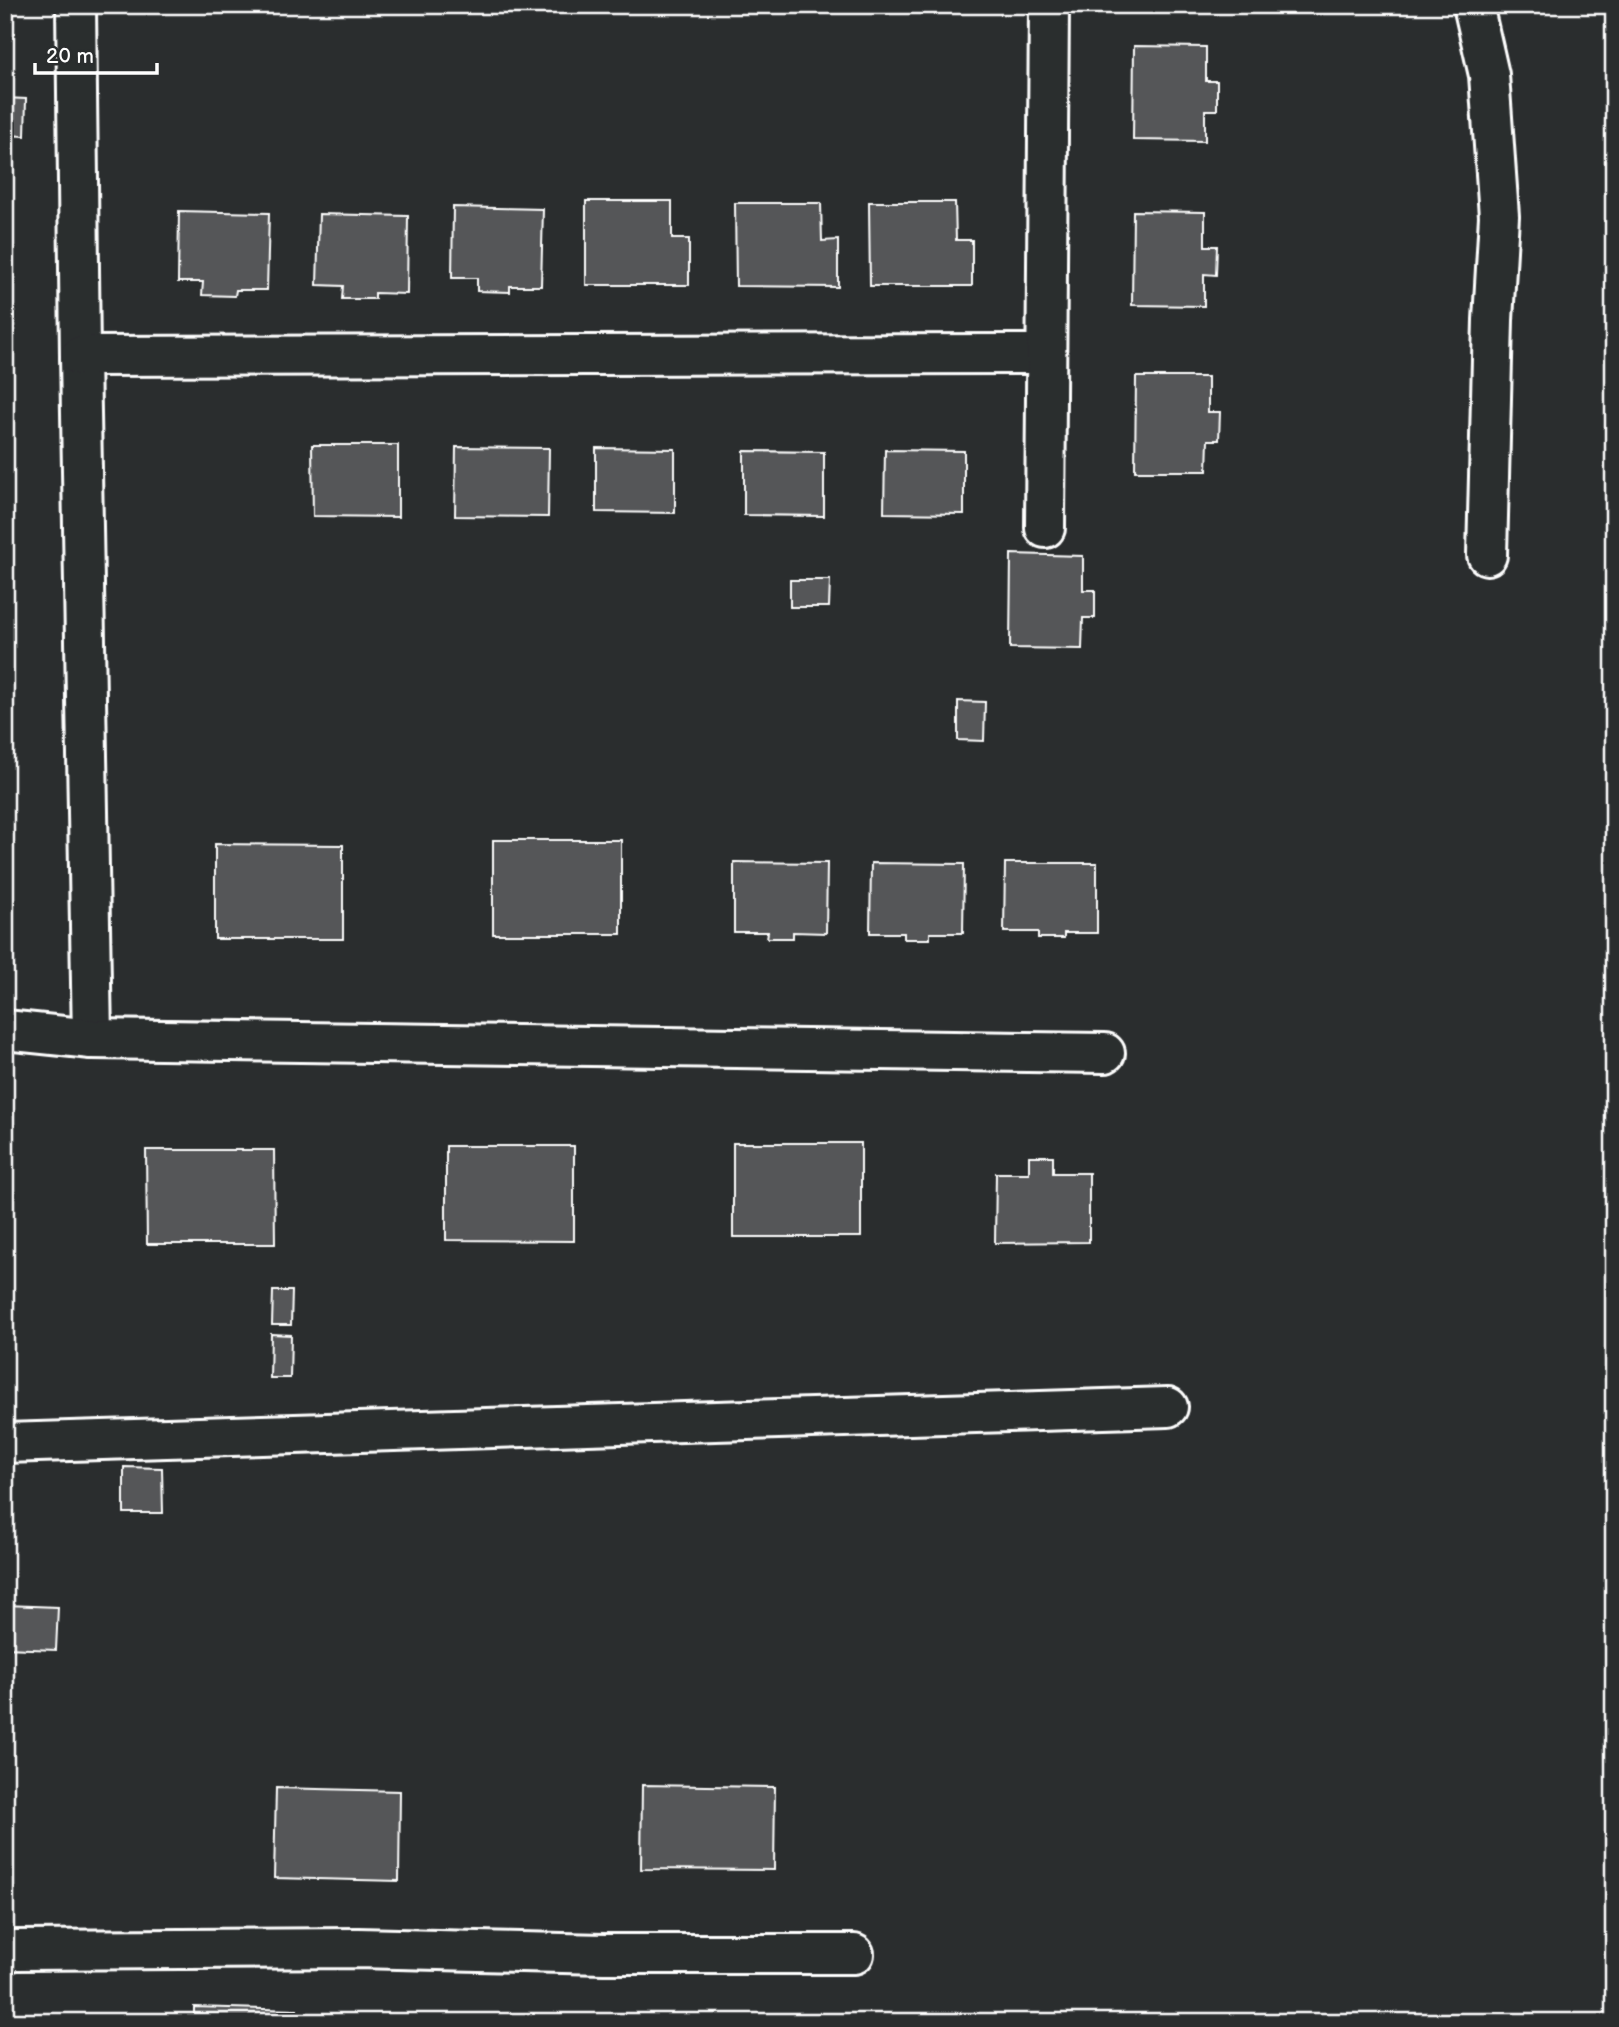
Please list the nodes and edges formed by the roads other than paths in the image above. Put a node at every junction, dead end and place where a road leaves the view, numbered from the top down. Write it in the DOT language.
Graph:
graph roads {
  1 [pos="76,5"];
  2 [pos="1049,5"];
  3 [pos="1473,5"];
  4 [pos="1046,354"];
  5 [pos="80,356"];
  6 [pos="1045,528"];
  7 [pos="1487,555"];
  8 [pos="5,1030"];
  9 [pos="92,1039"];
  10 [pos="1105,1053"];
  11 [pos="1168,1407"];
  12 [pos="5,1443"];
  13 [pos="5,1952"];
  14 [pos="854,1954"];
  1 -- 5 [label="street"];
  2 -- 4 [label="street"];
  3 -- 7 [label="street"];
  4 -- 5 [label="street"];
  4 -- 6 [label="street"];
  5 -- 9 [label="street"];
  8 -- 9 [label="street"];
  9 -- 10 [label="street"];
  11 -- 12 [label="street"];
  13 -- 14 [label="street"];
}
